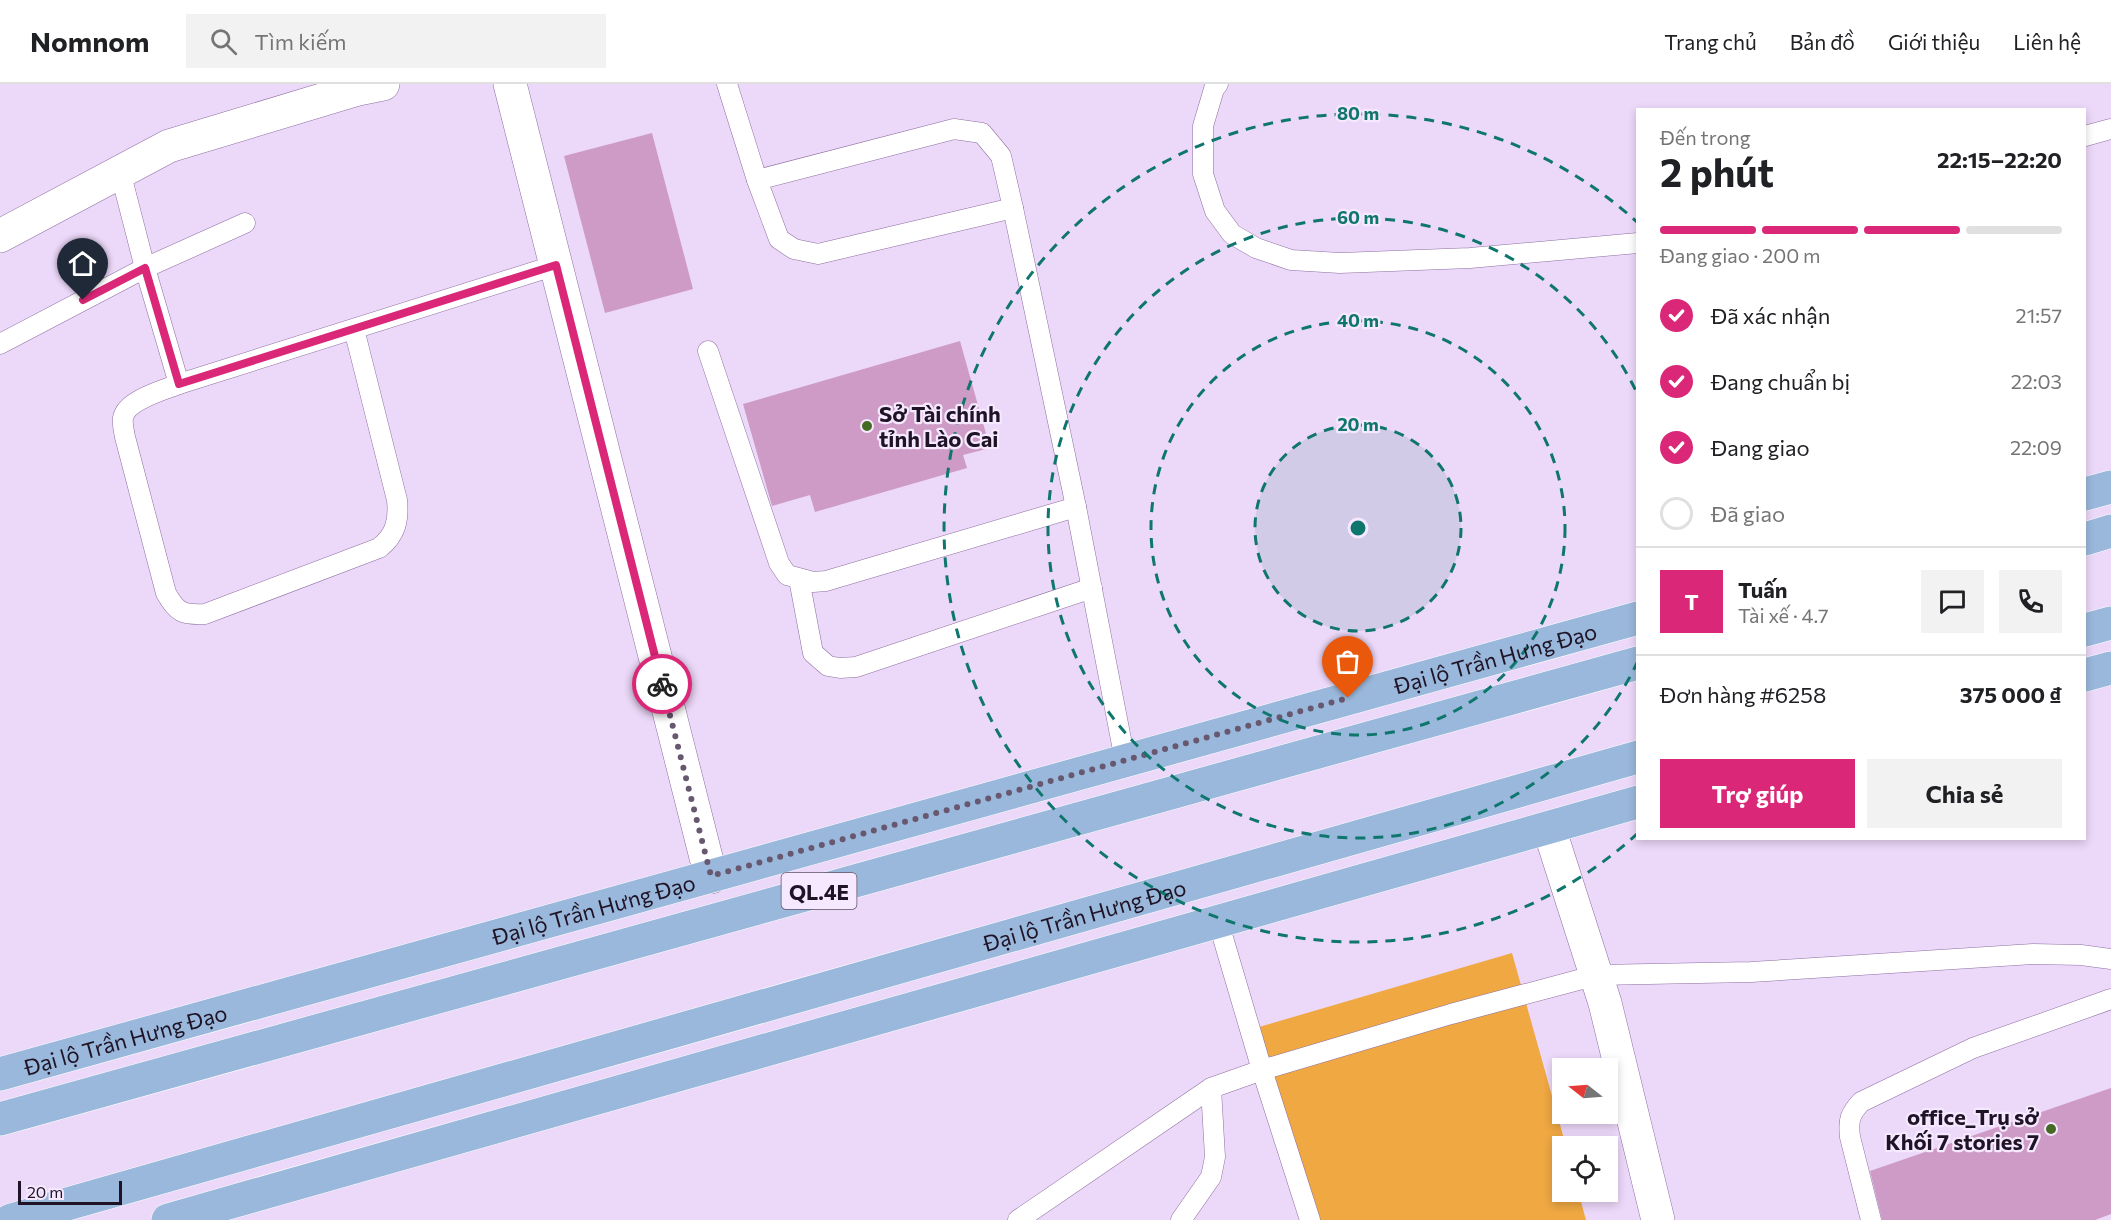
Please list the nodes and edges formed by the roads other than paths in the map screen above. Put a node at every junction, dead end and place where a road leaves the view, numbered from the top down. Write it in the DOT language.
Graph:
graph roads {
  1 [pos="383,84"];
  2 [pos="510,84"];
  3 [pos="727,84"];
  4 [pos="1218,84"];
  5 [pos="2111,129"];
  6 [pos="2086,136"];
  7 [pos="120,171"];
  8 [pos="757,180"];
  9 [pos="1013,208"];
  10 [pos="245,223"];
  11 [pos="0,236"];
  12 [pos="1636,243"];
  13 [pos="556,265"];
  14 [pos="145,268"];
  15 [pos="354,329"];
  16 [pos="0,344"];
  17 [pos="708,351"];
  18 [pos="179,384"];
  19 [pos="2111,487"];
  20 [pos="2086,494"];
  21 [pos="1076,507"];
  22 [pos="2111,531"];
  23 [pos="2086,539"];
  24 [pos="799,579"];
  25 [pos="1092,588"];
  26 [pos="1636,619"];
  27 [pos="2111,623"];
  28 [pos="2086,630"];
  29 [pos="1636,664"];
  30 [pos="2111,668"];
  31 [pos="2086,675"];
  32 [pos="1636,758"];
  33 [pos="1125,760"];
  34 [pos="1636,803"];
  35 [pos="1549,828"];
  36 [pos="711,876"];
  37 [pos="1218,921"];
  38 [pos="2111,959"];
  39 [pos="1597,975"];
  40 [pos="2111,999"];
  41 [pos="1262,1070"];
  42 [pos="0,1074"];
  43 [pos="1211,1088"];
  44 [pos="0,1119"];
  45 [pos="10,1220"];
  46 [pos="168,1220"];
  47 [pos="1018,1220"];
  48 [pos="1180,1220"];
  49 [pos="1310,1220"];
  50 [pos="1658,1220"];
  51 [pos="1871,1220"];
  1 -- 7 [label="street"];
  2 -- 13 [label="street"];
  3 -- 8 [label="lane"];
  4 -- 12 [label="lane"];
  5 -- 6 [label="lane"];
  7 -- 11 [label="street"];
  7 -- 14 [label="lane"];
  8 -- 9 [label="lane"];
  8 -- 9 [label="lane"];
  9 -- 21 [label="lane"];
  10 -- 14 [label="lane"];
  13 -- 15 [label="lane"];
  13 -- 36 [label="street"];
  14 -- 16 [label="lane"];
  14 -- 18 [label="lane"];
  15 -- 18 [label="lane"];
  15 -- 18 [label="lane"];
  17 -- 24 [label="lane"];
  19 -- 20 [label="main road"];
  21 -- 24 [label="lane"];
  21 -- 25 [label="lane"];
  22 -- 23 [label="main road"];
  24 -- 25 [label="lane"];
  25 -- 33 [label="lane"];
  26 -- 33 [label="main road, Đại lộ Trần Hưng Đạo"];
  27 -- 28 [label="main road"];
  29 -- 44 [label="main road, Đại lộ Trần Hưng Đạo / QL.4E"];
  30 -- 31 [label="main road"];
  32 -- 45 [label="main road, Đại lộ Trần Hưng Đạo"];
  33 -- 36 [label="main road, Đại lộ Trần Hưng Đạo"];
  34 -- 35 [label="main road, Đại lộ Trần Hưng Đạo"];
  35 -- 37 [label="main road, Đại lộ Trần Hưng Đạo"];
  35 -- 39 [label="street"];
  36 -- 42 [label="main road, Đại lộ Trần Hưng Đạo"];
  37 -- 41 [label="lane"];
  37 -- 46 [label="main road, Đại lộ Trần Hưng Đạo"];
  38 -- 39 [label="lane"];
  39 -- 41 [label="lane"];
  39 -- 50 [label="street"];
  40 -- 51 [label="lane"];
  41 -- 43 [label="lane"];
  41 -- 49 [label="lane"];
  43 -- 47 [label="lane"];
  43 -- 48 [label="lane"];
}
